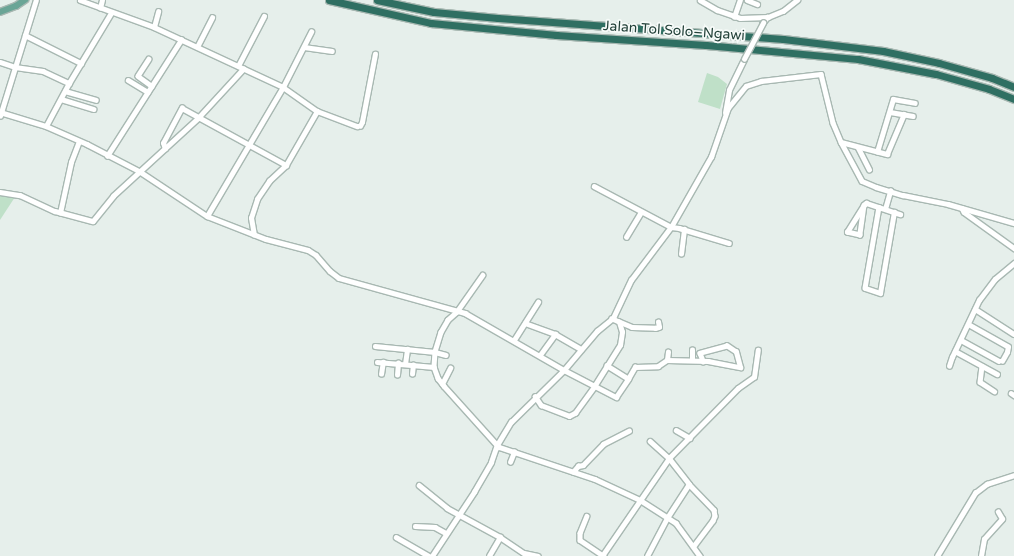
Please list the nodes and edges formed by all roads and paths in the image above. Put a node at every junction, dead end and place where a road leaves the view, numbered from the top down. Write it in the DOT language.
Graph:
graph roads {
  1 [pos="25,0"];
  2 [pos="36,0"];
  3 [pos="80,0"];
  4 [pos="102,0"];
  5 [pos="329,0"];
  6 [pos="377,0"];
  7 [pos="700,0"];
  8 [pos="740,0"];
  9 [pos="747,0"];
  10 [pos="797,0"];
  11 [pos="87,2"];
  12 [pos="757,4"];
  13 [pos="100,8"];
  14 [pos="0,12"];
  15 [pos="158,12"];
  16 [pos="112,13"];
  17 [pos="264,16"];
  18 [pos="734,17"];
  19 [pos="768,17"];
  20 [pos="212,18"];
  21 [pos="154,27"];
  22 [pos="311,32"];
  23 [pos="25,35"];
  24 [pos="181,40"];
  25 [pos="197,47"];
  26 [pos="304,47"];
  27 [pos="332,52"];
  28 [pos="375,54"];
  29 [pos="149,59"];
  30 [pos="0,62"];
  31 [pos="81,63"];
  32 [pos="15,67"];
  33 [pos="241,68"];
  34 [pos="128,80"];
  35 [pos="69,83"];
  36 [pos="152,86"];
  37 [pos="283,87"];
  38 [pos="1014,87"];
  39 [pos="65,91"];
  40 [pos="148,92"];
  41 [pos="61,99"];
  42 [pos="1014,99"];
  43 [pos="96,100"];
  44 [pos="915,103"];
  45 [pos="94,109"];
  46 [pos="317,111"];
  47 [pos="890,112"];
  48 [pos="0,114"];
  49 [pos="904,114"];
  50 [pos="724,116"];
  51 [pos="913,116"];
  52 [pos="198,118"];
  53 [pos="46,126"];
  54 [pos="79,141"];
  55 [pos="841,142"];
  56 [pos="248,145"];
  57 [pos="858,147"];
  58 [pos="165,149"];
  59 [pos="877,152"];
  60 [pos="108,156"];
  61 [pos="286,164"];
  62 [pos="870,169"];
  63 [pos="139,171"];
  64 [pos="594,186"];
  65 [pos="890,191"];
  66 [pos="0,192"];
  67 [pos="864,205"];
  68 [pos="879,207"];
  69 [pos="962,208"];
  70 [pos="885,209"];
  71 [pos="641,212"];
  72 [pos="894,212"];
  73 [pos="60,213"];
  74 [pos="900,214"];
  75 [pos="207,216"];
  76 [pos="1014,222"];
  77 [pos="671,227"];
  78 [pos="684,229"];
  79 [pos="254,235"];
  80 [pos="626,237"];
  81 [pos="729,243"];
  82 [pos="1014,248"];
  83 [pos="681,254"];
  84 [pos="1014,263"];
  85 [pos="483,275"];
  86 [pos="538,302"];
  87 [pos="975,309"];
  88 [pos="457,312"];
  89 [pos="613,319"];
  90 [pos="525,322"];
  91 [pos="658,322"];
  92 [pos="968,325"];
  93 [pos="555,334"];
  94 [pos="1014,334"];
  95 [pos="514,340"];
  96 [pos="962,340"];
  97 [pos="375,346"];
  98 [pos="407,349"];
  99 [pos="581,349"];
  100 [pos="692,350"];
  101 [pos="758,350"];
  102 [pos="956,351"];
  103 [pos="435,352"];
  104 [pos="668,352"];
  105 [pos="446,355"];
  106 [pos="540,356"];
  107 [pos="667,360"];
  108 [pos="692,360"];
  109 [pos="703,361"];
  110 [pos="398,364"];
  111 [pos="406,364"];
  112 [pos="413,365"];
  113 [pos="608,366"];
  114 [pos="950,366"];
  115 [pos="982,366"];
  116 [pos="434,367"];
  117 [pos="450,368"];
  118 [pos="564,370"];
  119 [pos="381,374"];
  120 [pos="412,374"];
  121 [pos="997,374"];
  122 [pos="397,375"];
  123 [pos="628,379"];
  124 [pos="442,384"];
  125 [pos="595,385"];
  126 [pos="994,391"];
  127 [pos="536,396"];
  128 [pos="676,430"];
  129 [pos="629,431"];
  130 [pos="690,438"];
  131 [pos="650,441"];
  132 [pos="497,445"];
  133 [pos="514,452"];
  134 [pos="669,458"];
  135 [pos="510,462"];
  136 [pos="573,472"];
  137 [pos="1014,475"];
  138 [pos="689,484"];
  139 [pos="419,485"];
  140 [pos="640,500"];
  141 [pos="998,512"];
  142 [pos="460,513"];
  143 [pos="588,516"];
  144 [pos="667,518"];
  145 [pos="415,526"];
  146 [pos="446,533"];
  147 [pos="396,537"];
  148 [pos="500,537"];
  149 [pos="694,546"];
  150 [pos="430,556"];
  151 [pos="489,556"];
  152 [pos="538,556"];
  153 [pos="603,556"];
  154 [pos="647,556"];
  155 [pos="700,556"];
  156 [pos="938,556"];
  157 [pos="981,556"];
  1 -- 14 [label="main road"];
  2 -- 23 [label="street"];
  3 -- 11 [label="street"];
  4 -- 13 [label="street"];
  5 -- 42 [label="highway, Jalan Tol Solo–Ngawi"];
  6 -- 38 [label="highway, Jalan Tol Solo–Ngawi"];
  7 -- 18 [label="street"];
  8 -- 18 [label="street"];
  9 -- 12 [label="street"];
  10 -- 19 [label="street"];
  11 -- 13 [label="street"];
  13 -- 16 [label="street"];
  15 -- 21 [label="street"];
  16 -- 21 [label="street"];
  16 -- 31 [label="street"];
  17 -- 33 [label="street"];
  18 -- 19 [label="street"];
  19 -- 50 [label="street, bridge"];
  20 -- 25 [label="street"];
  21 -- 24 [label="street"];
  22 -- 26 [label="street"];
  23 -- 31 [label="street"];
  23 -- 32 [label="street"];
  24 -- 25 [label="street"];
  24 -- 36 [label="street"];
  25 -- 33 [label="street"];
  26 -- 27 [label="street"];
  26 -- 37 [label="street"];
  28 -- 46 [label="street"];
  29 -- 36 [label="street"];
  30 -- 32 [label="street"];
  31 -- 35 [label="street"];
  32 -- 35 [label="street"];
  32 -- 48 [label="street"];
  33 -- 37 [label="street"];
  33 -- 52 [label="street"];
  34 -- 40 [label="street"];
  35 -- 39 [label="street"];
  36 -- 40 [label="street"];
  37 -- 46 [label="street"];
  37 -- 56 [label="street"];
  39 -- 41 [label="street"];
  39 -- 43 [label="street"];
  40 -- 60 [label="street"];
  41 -- 45 [label="street"];
  41 -- 53 [label="street"];
  44 -- 47 [label="street"];
  46 -- 61 [label="street"];
  47 -- 49 [label="street"];
  47 -- 59 [label="street"];
  48 -- 53 [label="street"];
  49 -- 51 [label="street"];
  49 -- 59 [label="street"];
  50 -- 55 [label="street"];
  50 -- 77 [label="street"];
  52 -- 56 [label="street"];
  52 -- 58 [label="street"];
  52 -- 58 [label="street"];
  53 -- 54 [label="street"];
  54 -- 60 [label="street"];
  54 -- 73 [label="street"];
  55 -- 57 [label="street"];
  55 -- 65 [label="street"];
  56 -- 61 [label="street"];
  56 -- 75 [label="street"];
  57 -- 59 [label="street"];
  57 -- 62 [label="street"];
  58 -- 63 [label="street"];
  60 -- 63 [label="street"];
  61 -- 79 [label="street"];
  63 -- 73 [label="street"];
  63 -- 75 [label="street"];
  64 -- 71 [label="street"];
  65 -- 69 [label="street"];
  65 -- 70 [label="street"];
  66 -- 73 [label="street"];
  67 -- 67 [label="street"];
  67 -- 68 [label="street"];
  68 -- 70 [label="street"];
  68 -- 72 [label="street"];
  69 -- 76 [label="street"];
  69 -- 82 [label="street"];
  70 -- 72 [label="street"];
  71 -- 77 [label="street"];
  71 -- 80 [label="street"];
  72 -- 74 [label="street"];
  75 -- 79 [label="street"];
  77 -- 78 [label="street"];
  77 -- 89 [label="street"];
  78 -- 81 [label="street"];
  78 -- 83 [label="street"];
  79 -- 88 [label="street"];
  84 -- 87 [label="street"];
  85 -- 88 [label="street"];
  86 -- 90 [label="street"];
  87 -- 92 [label="street"];
  87 -- 94 [label="street"];
  88 -- 95 [label="street"];
  88 -- 103 [label="street"];
  89 -- 91 [label="street"];
  89 -- 99 [label="street"];
  89 -- 113 [label="street"];
  90 -- 93 [label="street"];
  90 -- 95 [label="street"];
  92 -- 96 [label="street"];
  92 -- 96 [label="street"];
  93 -- 99 [label="street"];
  93 -- 106 [label="street"];
  95 -- 106 [label="street"];
  96 -- 102 [label="street"];
  97 -- 98 [label="street"];
  98 -- 103 [label="street"];
  98 -- 111 [label="street"];
  99 -- 118 [label="street"];
  100 -- 108 [label="street"];
  101 -- 130 [label="street"];
  102 -- 114 [label="street"];
  102 -- 115 [label="street"];
  103 -- 105 [label="street"];
  103 -- 116 [label="street"];
  104 -- 107 [label="street"];
  106 -- 118 [label="street"];
  107 -- 108 [label="street"];
  107 -- 123 [label="street"];
  108 -- 109 [label="street"];
  109 -- 109 [label="street"];
  110 -- 111 [label="street"];
  110 -- 119 [label="street"];
  110 -- 122 [label="street"];
  111 -- 112 [label="street"];
  112 -- 116 [label="street"];
  112 -- 120 [label="street"];
  113 -- 123 [label="street"];
  113 -- 125 [label="street"];
  115 -- 121 [label="street"];
  115 -- 126 [label="street"];
  116 -- 124 [label="street"];
  117 -- 124 [label="street"];
  118 -- 125 [label="street"];
  118 -- 127 [label="street"];
  123 -- 125 [label="street"];
  124 -- 132 [label="street"];
  125 -- 127 [label="street"];
  127 -- 132 [label="street"];
  128 -- 130 [label="street"];
  129 -- 136 [label="street"];
  130 -- 134 [label="street"];
  131 -- 134 [label="street"];
  132 -- 133 [label="street"];
  132 -- 142 [label="street"];
  133 -- 135 [label="street"];
  133 -- 136 [label="street"];
  134 -- 138 [label="street"];
  134 -- 140 [label="street"];
  136 -- 140 [label="street"];
  137 -- 156 [label="street"];
  138 -- 144 [label="street"];
  138 -- 149 [label="street"];
  139 -- 142 [label="street"];
  140 -- 144 [label="street"];
  140 -- 153 [label="street"];
  141 -- 157 [label="street"];
  142 -- 146 [label="street"];
  142 -- 148 [label="street"];
  143 -- 153 [label="street"];
  144 -- 149 [label="street"];
  144 -- 154 [label="street"];
  145 -- 146 [label="street"];
  146 -- 150 [label="street"];
  147 -- 150 [label="street"];
  148 -- 151 [label="street"];
  148 -- 152 [label="street"];
  149 -- 155 [label="street"];
}
